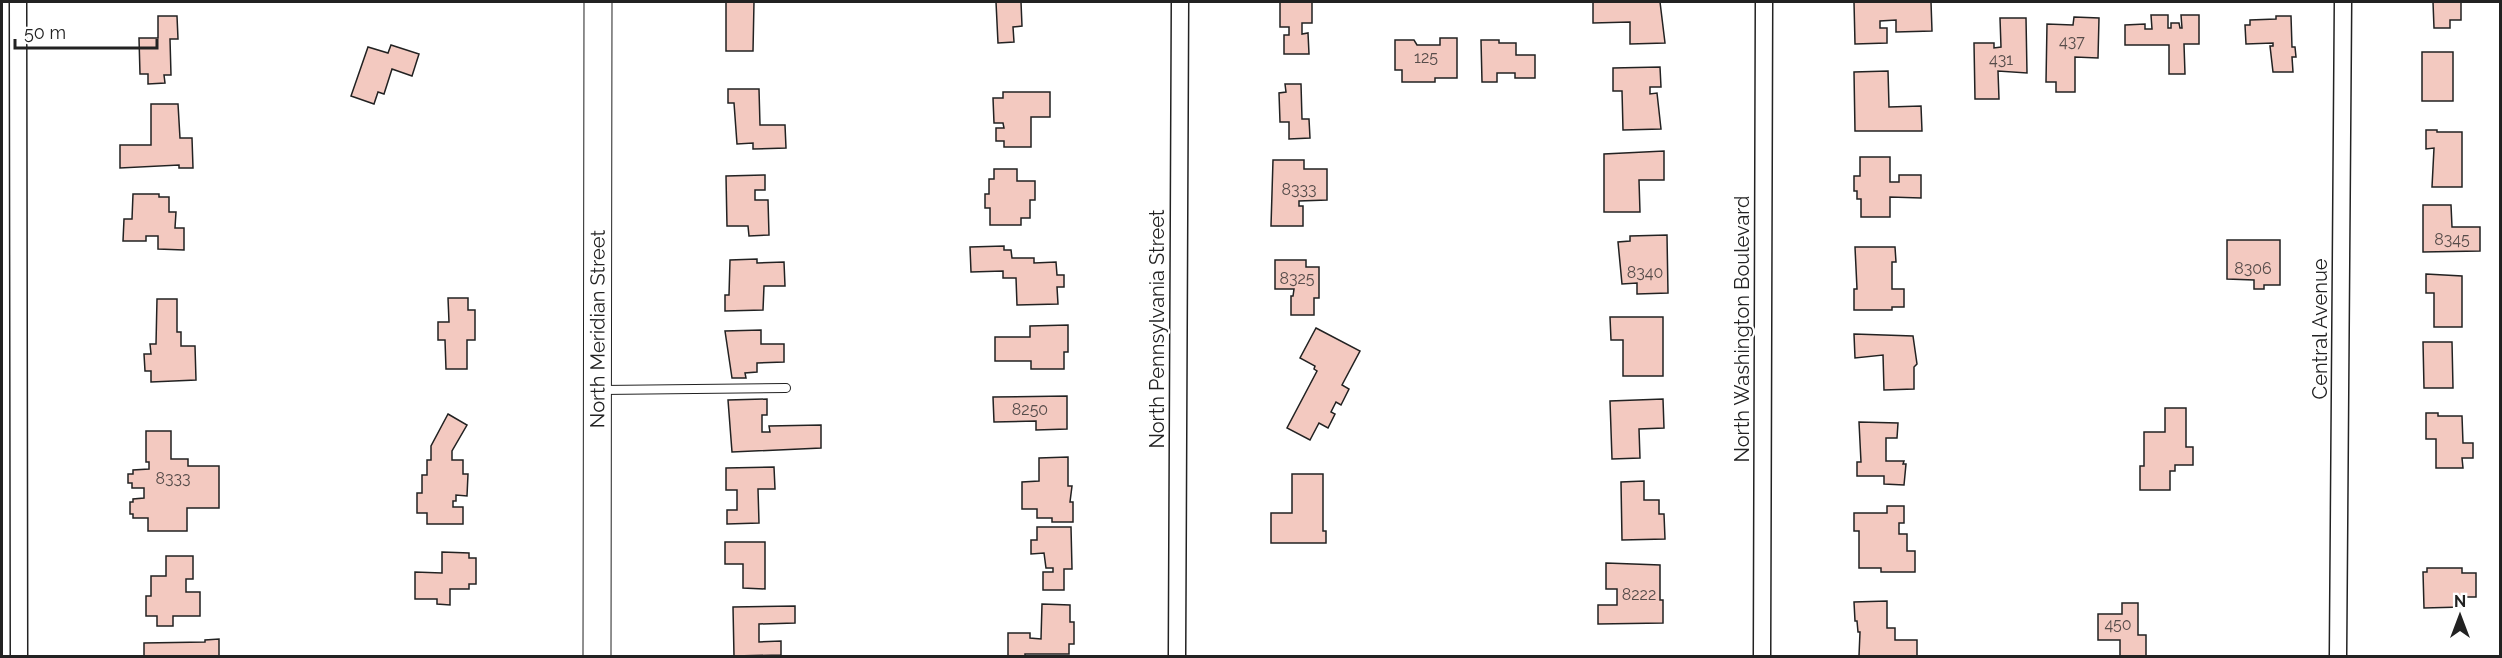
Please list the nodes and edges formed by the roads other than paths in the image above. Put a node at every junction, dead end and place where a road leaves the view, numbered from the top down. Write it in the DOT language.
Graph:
graph roads {
  1 [pos="18,2"];
  2 [pos="598,2"];
  3 [pos="1180,2"];
  4 [pos="1764,2"];
  5 [pos="2343,2"];
  6 [pos="786,388"];
  7 [pos="598,390"];
  8 [pos="19,657"];
  9 [pos="597,657"];
  10 [pos="1177,657"];
  11 [pos="1761,657"];
  12 [pos="2338,657"];
  1 -- 8 [label="street"];
  2 -- 7 [label="main road, North Meridian Street"];
  3 -- 10 [label="street, North Pennsylvania Street"];
  4 -- 11 [label="street, North Washington Boulevard"];
  5 -- 12 [label="street, Central Avenue"];
  6 -- 7 [label="lane"];
  7 -- 9 [label="main road, North Meridian Street"];
}
